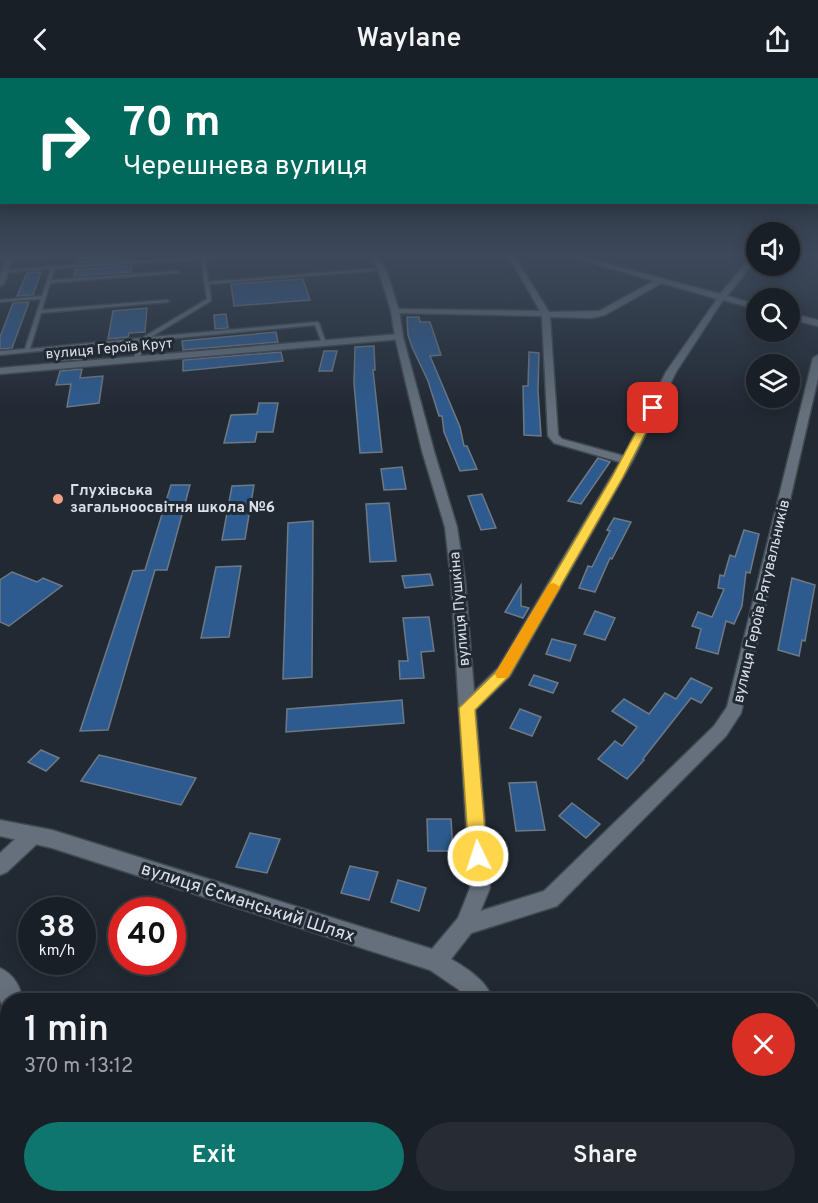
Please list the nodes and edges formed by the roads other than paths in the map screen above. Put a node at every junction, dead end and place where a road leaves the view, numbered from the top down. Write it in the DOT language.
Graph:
graph roads {
  1 [pos="40,308"];
  2 [pos="91,308"];
  3 [pos="197,308"];
  4 [pos="394,308"];
  5 [pos="542,308"];
  6 [pos="612,308"];
  7 [pos="715,308"];
  8 [pos="395,311"];
  9 [pos="39,312"];
  10 [pos="546,314"];
  11 [pos="800,319"];
  12 [pos="818,323"];
  13 [pos="399,337"];
  14 [pos="146,338"];
  15 [pos="324,343"];
  16 [pos="27,350"];
  17 [pos="0,353"];
  18 [pos="818,358"];
  19 [pos="137,359"];
  20 [pos="0,371"];
  21 [pos="627,460"];
  22 [pos="467,708"];
  23 [pos="0,828"];
  24 [pos="33,835"];
  25 [pos="0,866"];
  26 [pos="465,925"];
  27 [pos="436,962"];
  28 [pos="0,979"];
  29 [pos="10,993"];
  30 [pos="476,993"];
  1 -- 9 [label="lane"];
  2 -- 9 [label="lane"];
  3 -- 14 [label="lane"];
  4 -- 8 [label="street, вулиця Пушкіна"];
  5 -- 10 [label="street"];
  6 -- 10 [label="street"];
  7 -- 21 [label="street"];
  8 -- 10 [label="street"];
  8 -- 13 [label="street, вулиця Пушкіна"];
  9 -- 16 [label="lane"];
  10 -- 21 [label="street"];
  11 -- 12 [label="street"];
  13 -- 15 [label="street, вулиця Героїв Крут"];
  13 -- 22 [label="street, вулиця Пушкіна"];
  14 -- 15 [label="lane"];
  14 -- 16 [label="lane"];
  14 -- 19 [label="lane"];
  15 -- 19 [label="street, вулиця Героїв Крут"];
  16 -- 17 [label="lane"];
  18 -- 26 [label="street, вулиця Героїв Рятувальників"];
  19 -- 20 [label="street, вулиця Героїв Крут"];
  21 -- 22 [label="street"];
  22 -- 26 [label="street, вулиця Пушкіна"];
  23 -- 24 [label="street, вулиця Єсманський Шлях"];
  24 -- 25 [label="street"];
  24 -- 27 [label="street, вулиця Єсманський Шлях"];
  26 -- 27 [label="street, вулиця Пушкіна"];
  27 -- 30 [label="street, вулиця Єсманський Шлях"];
  28 -- 29 [label="street"];
}
